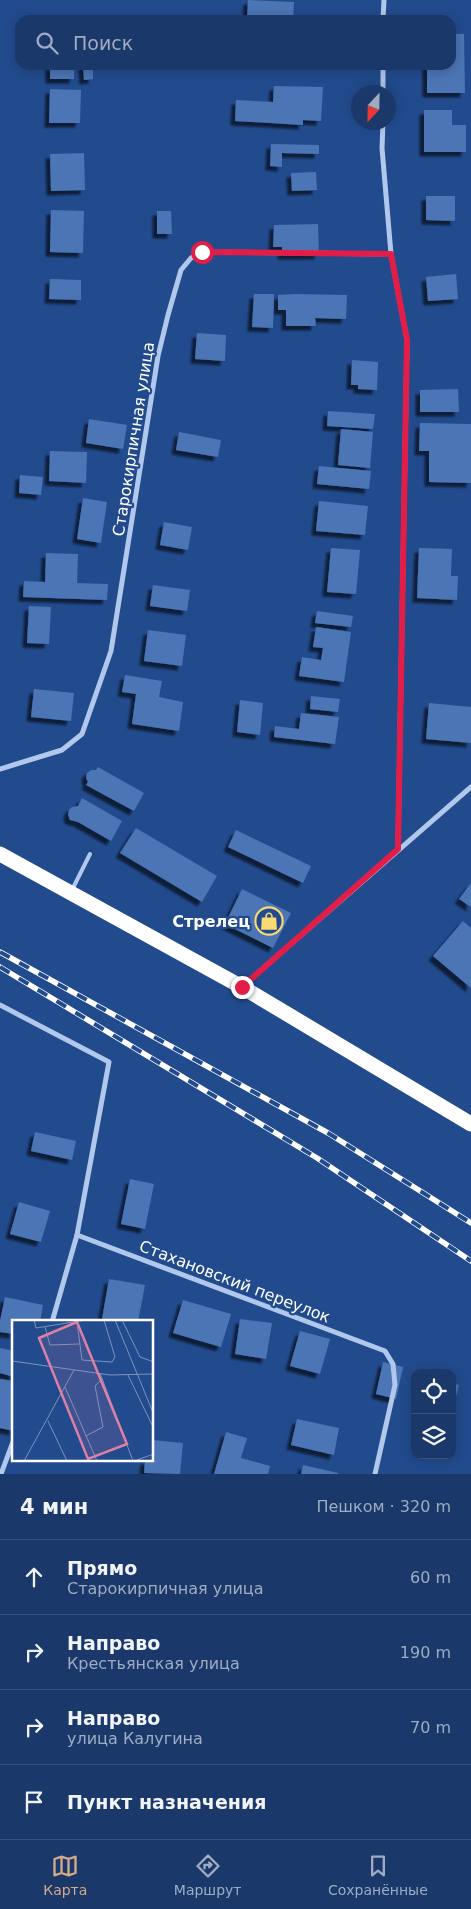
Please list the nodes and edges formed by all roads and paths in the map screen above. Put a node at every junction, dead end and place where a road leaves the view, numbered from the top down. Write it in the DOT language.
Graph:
graph roads {
  1 [pos="384,0"];
  2 [pos="383,15"];
  3 [pos="383,70"];
  4 [pos="383,85"];
  5 [pos="383,130"];
  6 [pos="391,254"];
  7 [pos="0,769"];
  8 [pos="471,787"];
  9 [pos="398,849"];
  10 [pos="0,854"];
  11 [pos="90,854"];
  12 [pos="70,893"];
  13 [pos="242,987"];
  14 [pos="0,1005"];
  15 [pos="471,1124"];
  16 [pos="77,1235"];
  17 [pos="53,1320"];
  18 [pos="12,1444"];
  19 [pos="1,1474"];
  20 [pos="375,1474"];
  1 -- 2 [label="street"];
  3 -- 4 [label="street"];
  5 -- 6 [label="street"];
  6 -- 7 [label="street, Старокирпичная улица"];
  6 -- 9 [label="street"];
  8 -- 9 [label="street"];
  9 -- 13 [label="street"];
  10 -- 12 [label="highway"];
  11 -- 12 [label="lane"];
  12 -- 13 [label="highway"];
  13 -- 15 [label="highway"];
  14 -- 16 [label="street"];
  16 -- 17 [label="street"];
  16 -- 20 [label="street, Стахановский переулок"];
  18 -- 19 [label="street"];
}
